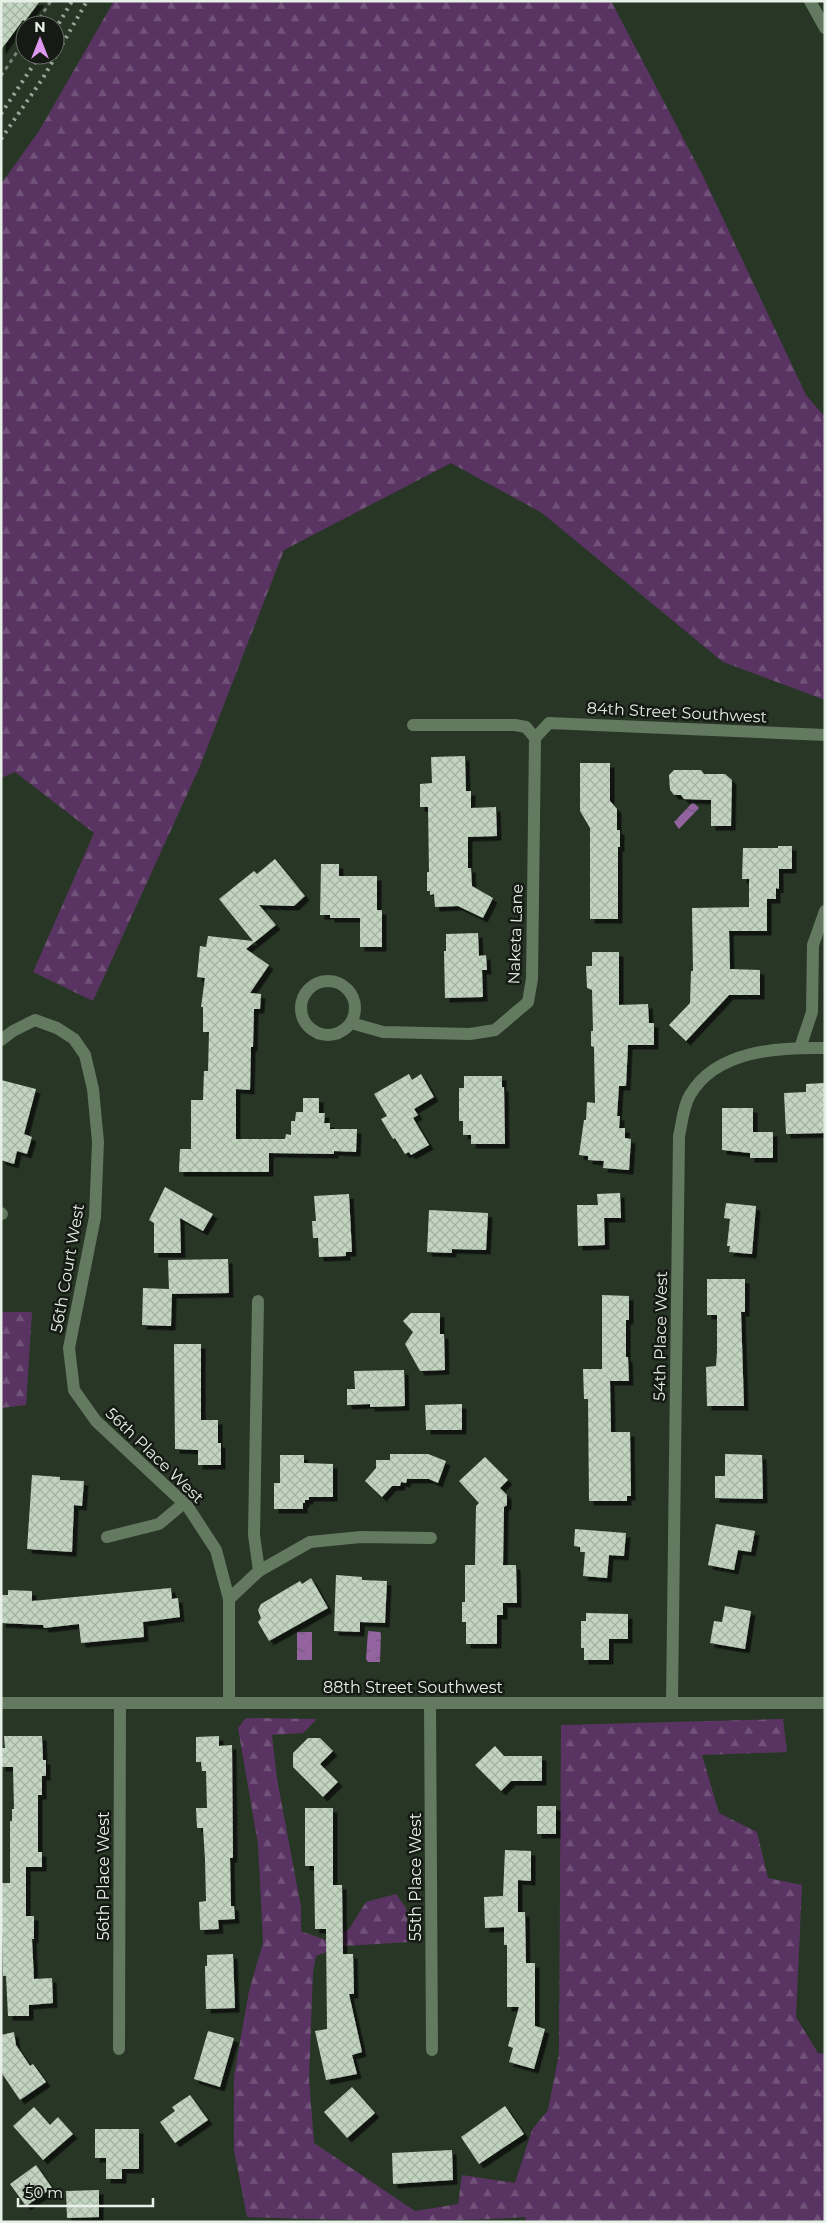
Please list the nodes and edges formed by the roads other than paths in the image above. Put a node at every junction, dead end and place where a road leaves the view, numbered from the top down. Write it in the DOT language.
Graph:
graph roads {
  1 [pos="810,1"];
  2 [pos="825,28"];
  3 [pos="413,725"];
  4 [pos="825,735"];
  5 [pos="535,738"];
  6 [pos="825,911"];
  7 [pos="351,1023"];
  8 [pos="1,1040"];
  9 [pos="800,1048"];
  10 [pos="825,1048"];
  11 [pos="258,1301"];
  12 [pos="69,1348"];
  13 [pos="184,1503"];
  14 [pos="107,1537"];
  15 [pos="431,1538"];
  16 [pos="259,1571"];
  17 [pos="229,1599"];
  18 [pos="230,1702"];
  19 [pos="1,1703"];
  20 [pos="430,1703"];
  21 [pos="672,1703"];
  22 [pos="825,1703"];
  23 [pos="120,1704"];
  24 [pos="119,2048"];
  25 [pos="432,2050"];
  1 -- 2 [label="street"];
  3 -- 5 [label="street"];
  4 -- 5 [label="street, 84th Street Southwest"];
  5 -- 7 [label="street, Naketa Lane"];
  6 -- 9 [label="street"];
  7 -- 7 [label="street"];
  8 -- 12 [label="street, 56th Court West"];
  9 -- 10 [label="street, 54th Place West"];
  9 -- 21 [label="street, 54th Place West"];
  11 -- 16 [label="street"];
  12 -- 13 [label="street, 56th Place West"];
  13 -- 14 [label="street"];
  13 -- 17 [label="street, 56th Place West"];
  15 -- 16 [label="street"];
  16 -- 17 [label="street"];
  17 -- 18 [label="street, 56th Place West"];
  18 -- 20 [label="street, 88th Street Southwest"];
  18 -- 23 [label="street, 88th Street Southwest"];
  19 -- 23 [label="street, 88th Street Southwest"];
  20 -- 21 [label="street, 88th Street Southwest"];
  20 -- 25 [label="street, 55th Place West"];
  21 -- 22 [label="street, 88th Street Southwest"];
  23 -- 24 [label="street, 56th Place West"];
}
